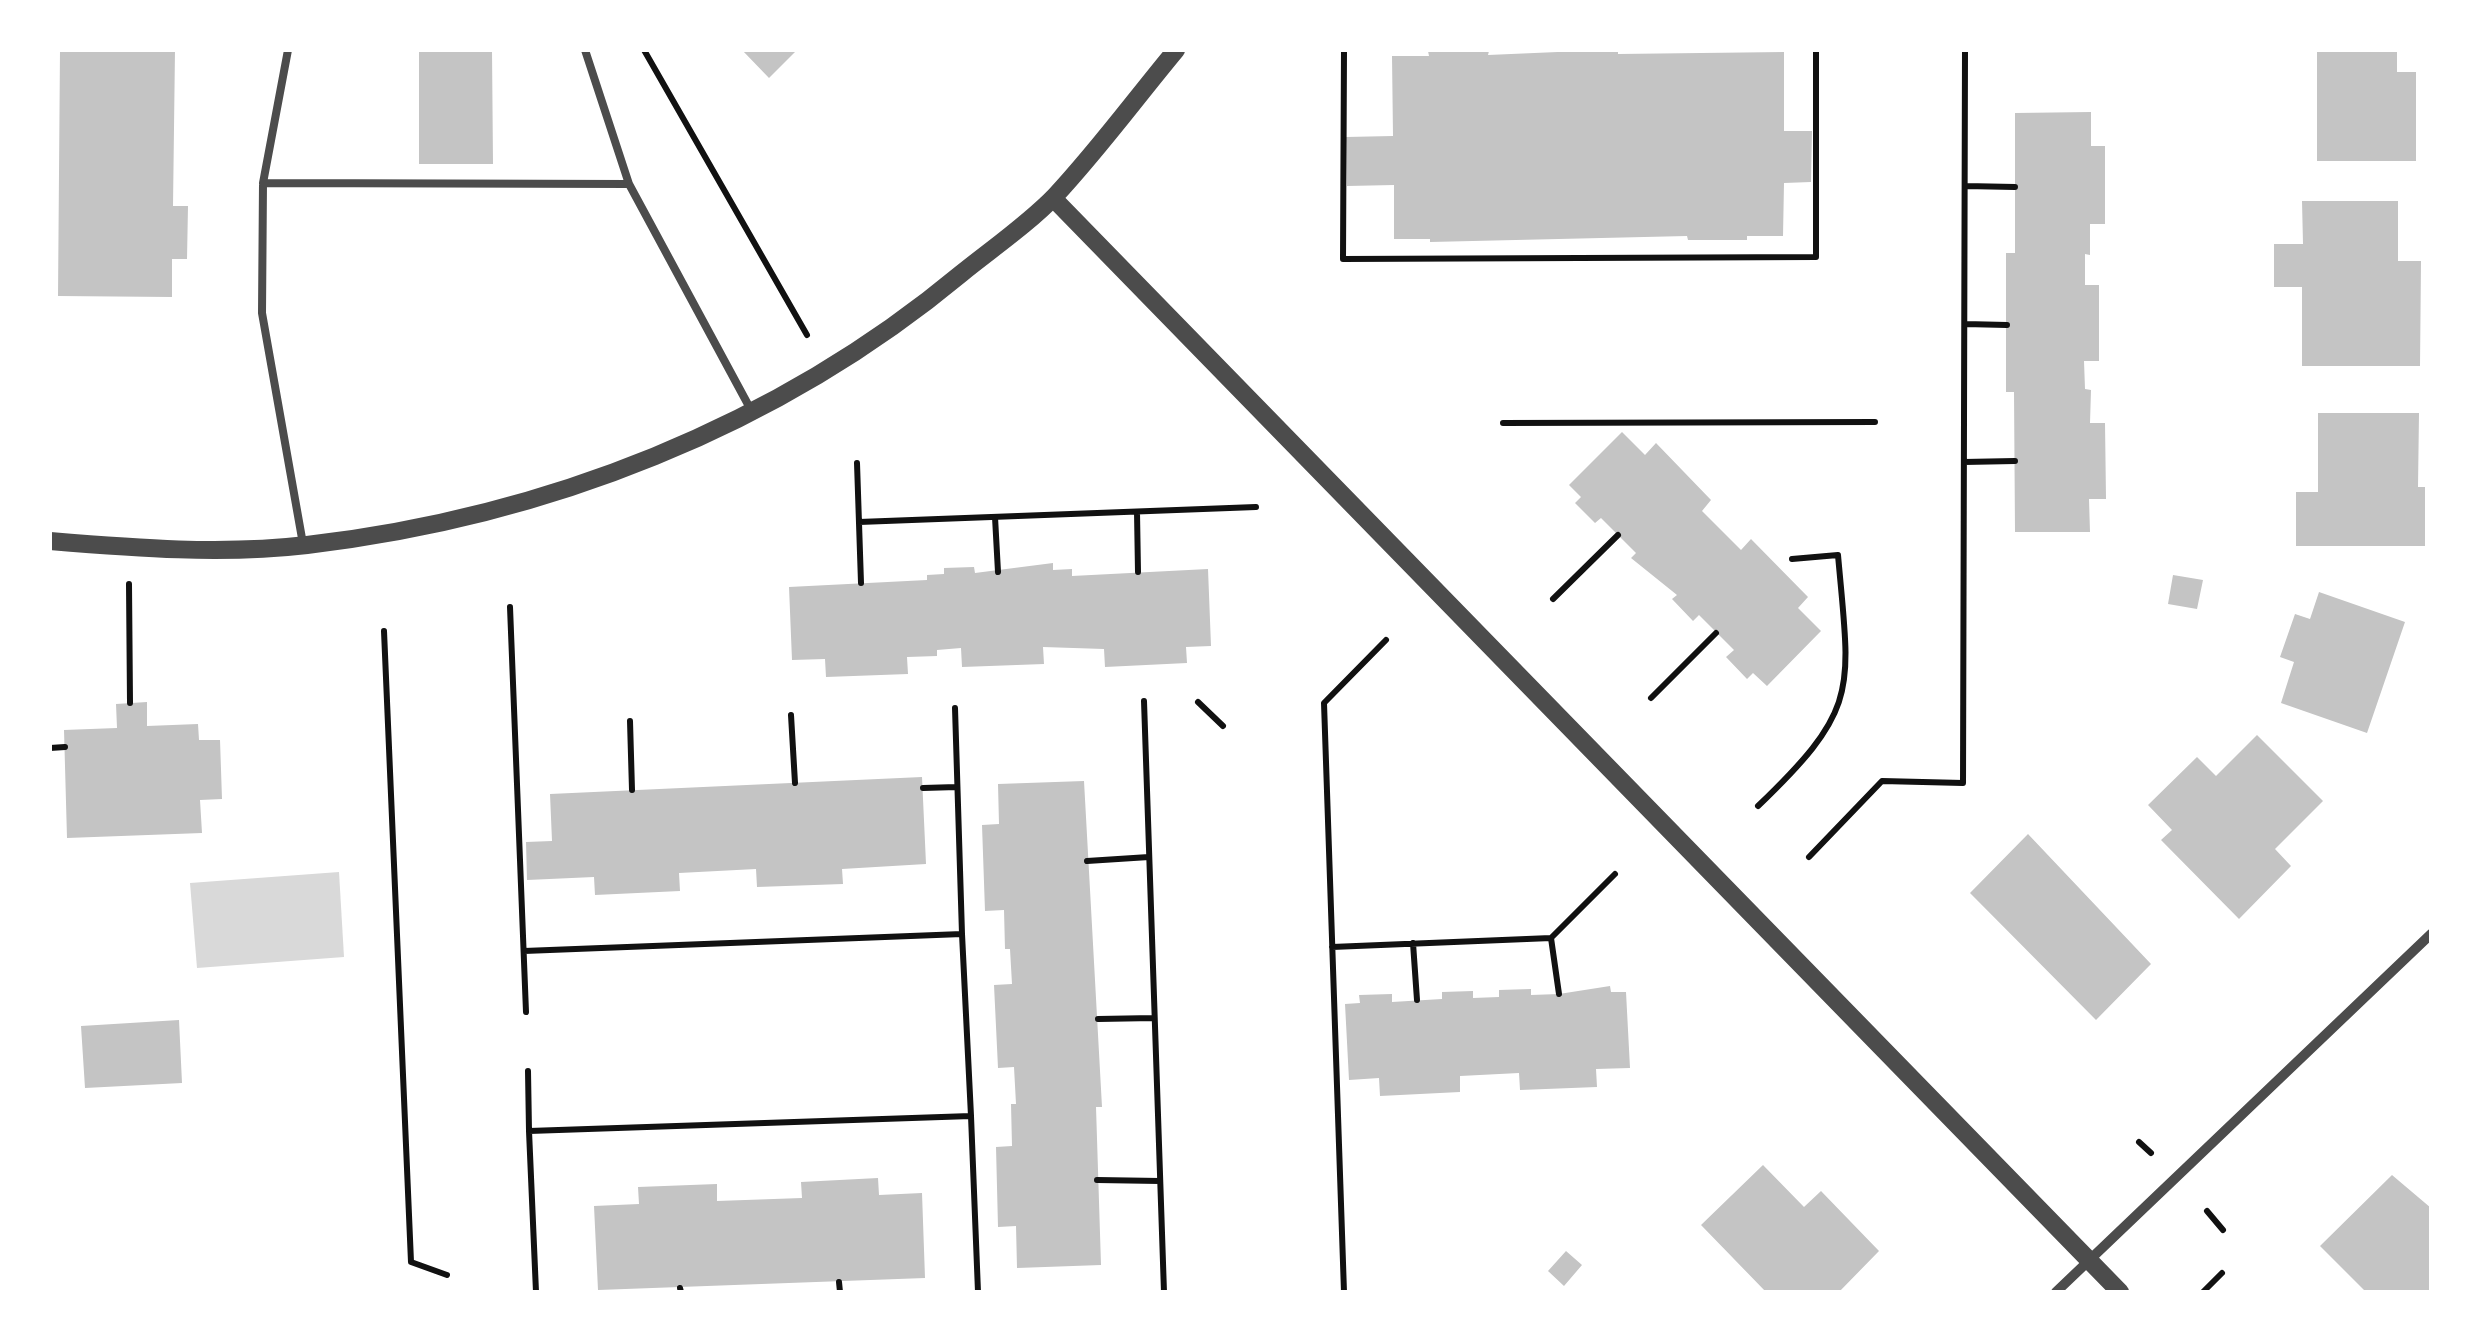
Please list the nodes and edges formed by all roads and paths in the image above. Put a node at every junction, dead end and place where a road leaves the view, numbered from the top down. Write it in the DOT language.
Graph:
graph roads {
  1 [pos="288,50"];
  2 [pos="585,50"];
  3 [pos="644,50"];
  4 [pos="1176,50"];
  5 [pos="1344,50"];
  6 [pos="1816,50"];
  7 [pos="1965,50"];
  8 [pos="263,183"];
  9 [pos="628,184"];
  10 [pos="1964,186"];
  11 [pos="2015,188"];
  12 [pos="1053,198"];
  13 [pos="1965,324"];
  14 [pos="2006,325"];
  15 [pos="816,349"];
  16 [pos="753,414"];
  17 [pos="1875,422"];
  18 [pos="1503,423"];
  19 [pos="2015,461"];
  20 [pos="1964,462"];
  21 [pos="857,463"];
  22 [pos="1256,507"];
  23 [pos="1137,512"];
  24 [pos="995,517"];
  25 [pos="859,522"];
  26 [pos="1618,536"];
  27 [pos="50,541"];
  28 [pos="303,546"];
  29 [pos="1792,559"];
  30 [pos="998,572"];
  31 [pos="1138,572"];
  32 [pos="861,583"];
  33 [pos="1553,599"];
  34 [pos="510,607"];
  35 [pos="127,614"];
  36 [pos="384,632"];
  37 [pos="1716,633"];
  38 [pos="1386,640"];
  39 [pos="1651,698"];
  40 [pos="1144,701"];
  41 [pos="1198,702"];
  42 [pos="130,703"];
  43 [pos="955,708"];
  44 [pos="791,715"];
  45 [pos="630,721"];
  46 [pos="1223,726"];
  47 [pos="65,747"];
  48 [pos="50,748"];
  49 [pos="795,782"];
  50 [pos="958,786"];
  51 [pos="923,788"];
  52 [pos="632,790"];
  53 [pos="1758,806"];
  54 [pos="1149,856"];
  55 [pos="1809,856"];
  56 [pos="1087,860"];
  57 [pos="1614,874"];
  58 [pos="962,934"];
  59 [pos="2431,934"];
  60 [pos="1550,938"];
  61 [pos="1413,943"];
  62 [pos="1332,946"];
  63 [pos="524,950"];
  64 [pos="1558,994"];
  65 [pos="1417,1000"];
  66 [pos="526,1012"];
  67 [pos="1098,1018"];
  68 [pos="1154,1018"];
  69 [pos="528,1071"];
  70 [pos="970,1116"];
  71 [pos="529,1131"];
  72 [pos="1098,1180"];
  73 [pos="1160,1181"];
  74 [pos="2207,1212"];
  75 [pos="2222,1230"];
  76 [pos="2088,1259"];
  77 [pos="2222,1274"];
  78 [pos="447,1275"];
  79 [pos="839,1282"];
  80 [pos="536,1292"];
  81 [pos="840,1292"];
  82 [pos="978,1292"];
  83 [pos="1164,1292"];
  84 [pos="1344,1292"];
  85 [pos="2056,1292"];
  86 [pos="2120,1292"];
  87 [pos="2203,1292"];
  1 -- 8 [label="lane"];
  2 -- 9 [label="lane"];
  3 -- 15 [label="path"];
  4 -- 12 [label="street"];
  5 -- 6 [label="path"];
  7 -- 10 [label="path"];
  8 -- 9 [label="lane"];
  8 -- 28 [label="lane"];
  9 -- 16 [label="lane"];
  10 -- 11 [label="path"];
  10 -- 13 [label="path"];
  12 -- 16 [label="street"];
  12 -- 76 [label="street"];
  13 -- 14 [label="path"];
  13 -- 20 [label="path"];
  16 -- 28 [label="street"];
  17 -- 18 [label="path"];
  19 -- 20 [label="path"];
  20 -- 55 [label="path"];
  21 -- 25 [label="path"];
  22 -- 23 [label="path"];
  23 -- 24 [label="path"];
  23 -- 31 [label="path"];
  24 -- 25 [label="path"];
  24 -- 30 [label="path"];
  25 -- 32 [label="path"];
  26 -- 33 [label="path"];
  27 -- 28 [label="street"];
  29 -- 53 [label="path"];
  34 -- 63 [label="path"];
  35 -- 42 [label="path"];
  36 -- 78 [label="path"];
  37 -- 39 [label="path"];
  38 -- 62 [label="path"];
  40 -- 54 [label="path"];
  41 -- 46 [label="path"];
  43 -- 50 [label="path"];
  44 -- 49 [label="path"];
  45 -- 52 [label="path"];
  47 -- 48 [label="path"];
  50 -- 51 [label="path"];
  50 -- 58 [label="path"];
  54 -- 56 [label="path"];
  54 -- 68 [label="path"];
  57 -- 60 [label="path"];
  58 -- 63 [label="path"];
  58 -- 70 [label="path"];
  59 -- 76 [label="street"];
  60 -- 61 [label="path"];
  60 -- 64 [label="path"];
  61 -- 62 [label="path"];
  61 -- 65 [label="path"];
  62 -- 84 [label="path"];
  63 -- 66 [label="path"];
  67 -- 68 [label="path"];
  68 -- 73 [label="path"];
  69 -- 71 [label="path"];
  70 -- 71 [label="path"];
  70 -- 82 [label="path"];
  71 -- 80 [label="path"];
  72 -- 73 [label="path"];
  73 -- 83 [label="path"];
  74 -- 75 [label="path"];
  76 -- 85 [label="street"];
  76 -- 86 [label="street"];
  77 -- 87 [label="path"];
  79 -- 81 [label="path"];
}
